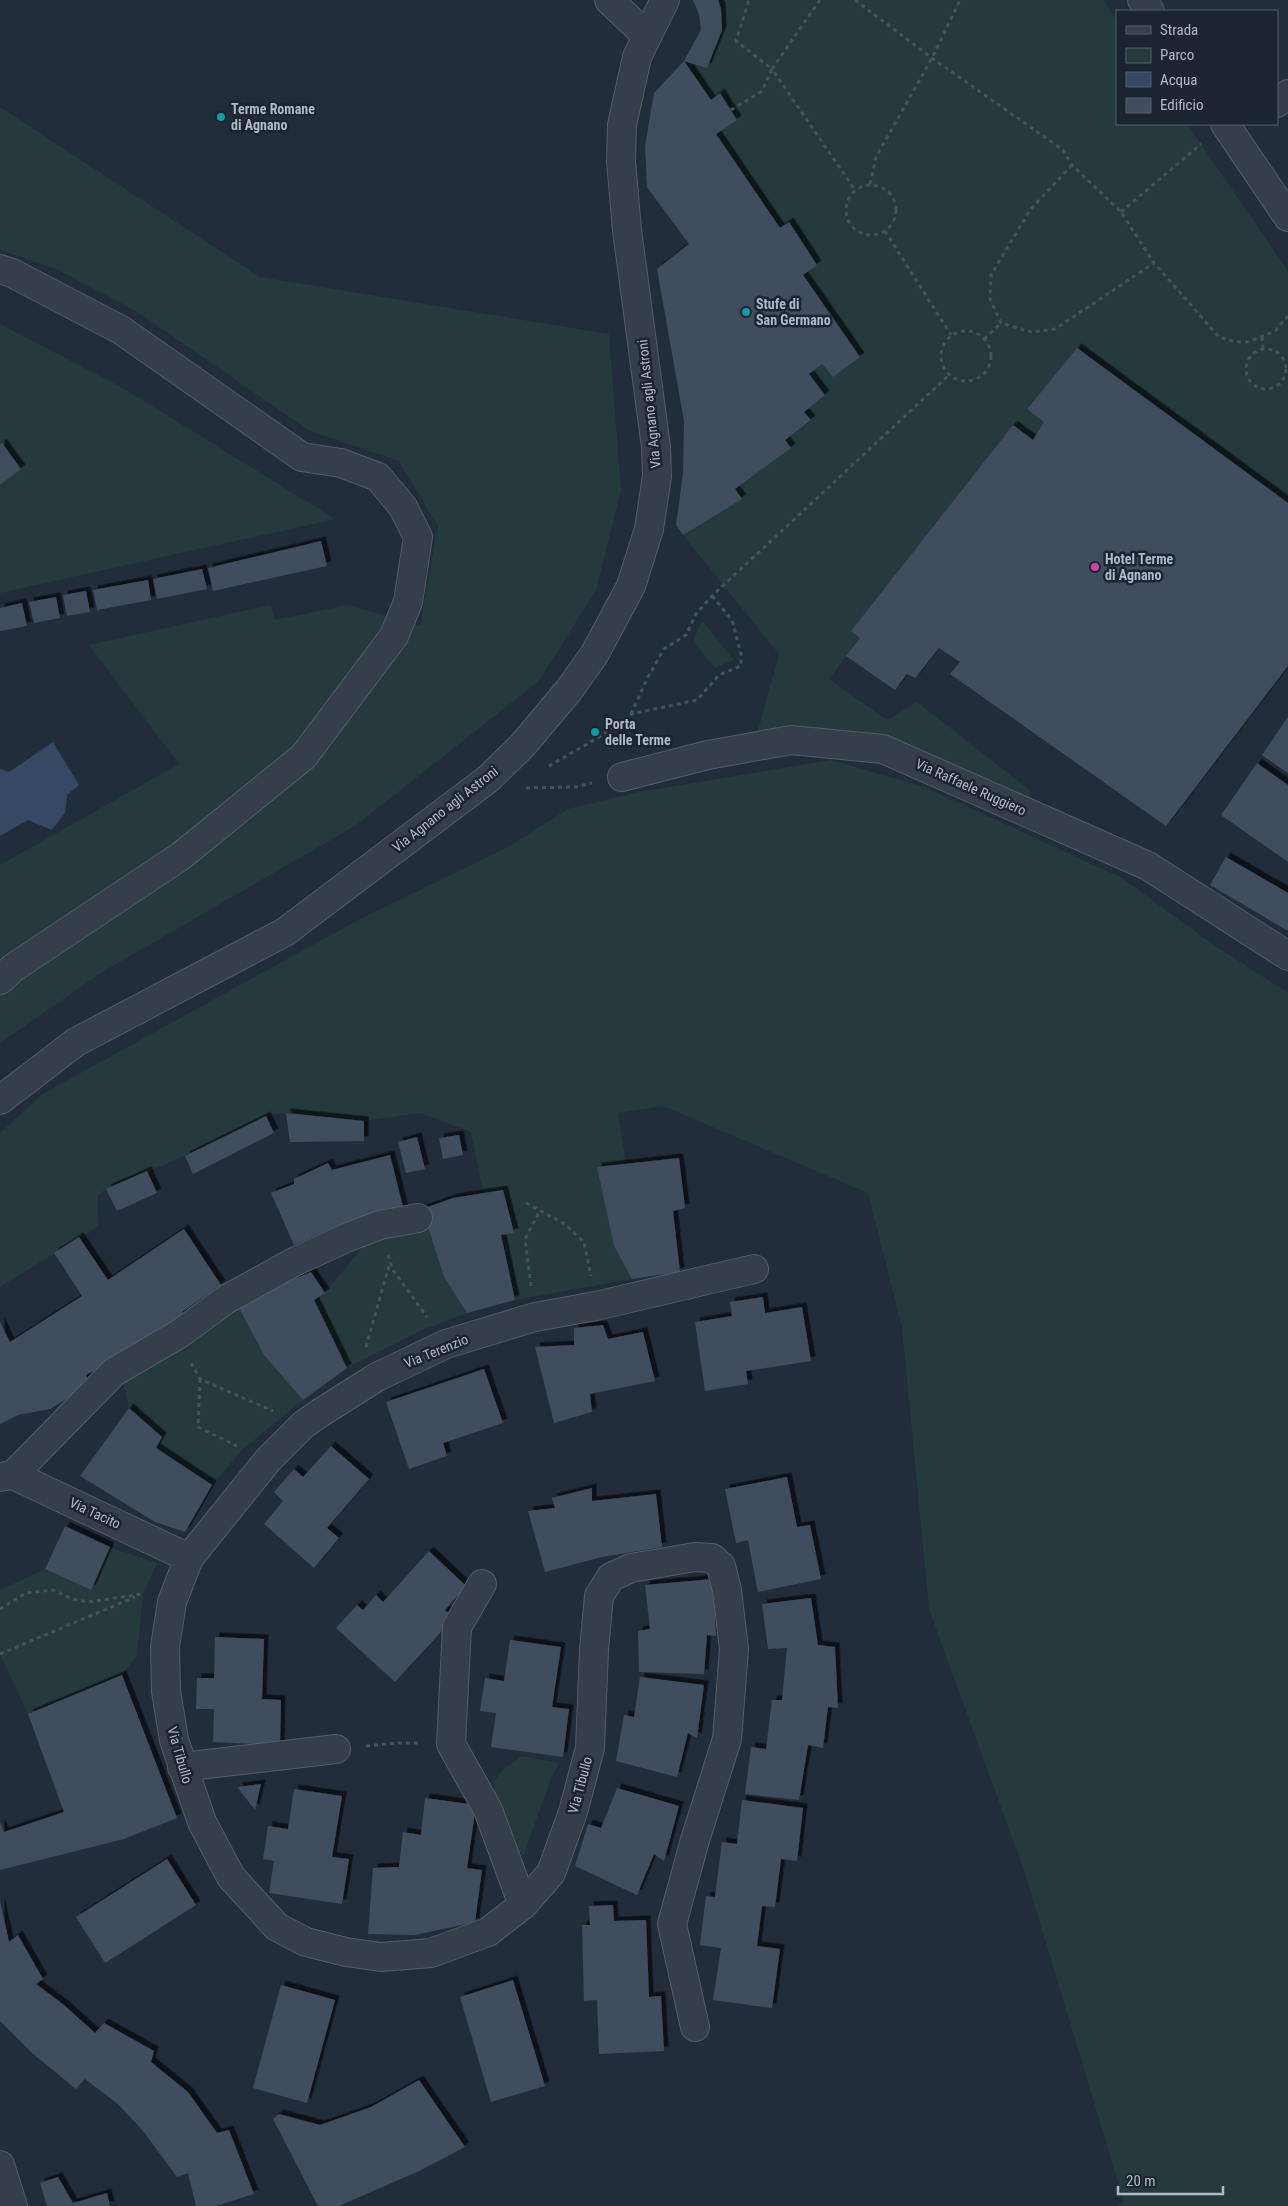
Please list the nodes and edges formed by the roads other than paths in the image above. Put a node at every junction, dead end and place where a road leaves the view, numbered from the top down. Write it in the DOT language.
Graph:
graph roads {
  1 [pos="609,0"];
  2 [pos="665,0"];
  3 [pos="647,36"];
  4 [pos="1288,94"];
  5 [pos="1278,102"];
  6 [pos="1236,128"];
  7 [pos="1288,217"];
  8 [pos="0,269"];
  9 [pos="622,777"];
  10 [pos="1288,956"];
  11 [pos="0,980"];
  12 [pos="0,1100"];
  13 [pos="418,1218"];
  14 [pos="754,1269"];
  15 [pos="7,1476"];
  16 [pos="189,1558"];
  17 [pos="482,1584"];
  18 [pos="336,1749"];
  19 [pos="182,1766"];
  20 [pos="523,1905"];
  21 [pos="695,2027"];
  22 [pos="0,2165"];
  23 [pos="13,2206"];
  1 -- 3 [label="street"];
  2 -- 3 [label="street, Via Agnano agli Astroni"];
  3 -- 12 [label="street, Via Agnano agli Astroni"];
  4 -- 5 [label="street"];
  6 -- 7 [label="street"];
  8 -- 11 [label="street"];
  9 -- 10 [label="street, Via Raffaele Ruggiero"];
  13 -- 15 [label="street"];
  14 -- 16 [label="street, Via Terenzio"];
  15 -- 16 [label="street, Via Tacito"];
  16 -- 19 [label="street, Via Tibullo"];
  17 -- 20 [label="street"];
  18 -- 19 [label="street"];
  19 -- 20 [label="street, Via Tibullo"];
  20 -- 21 [label="street, Via Tibullo"];
  22 -- 23 [label="street"];
}
